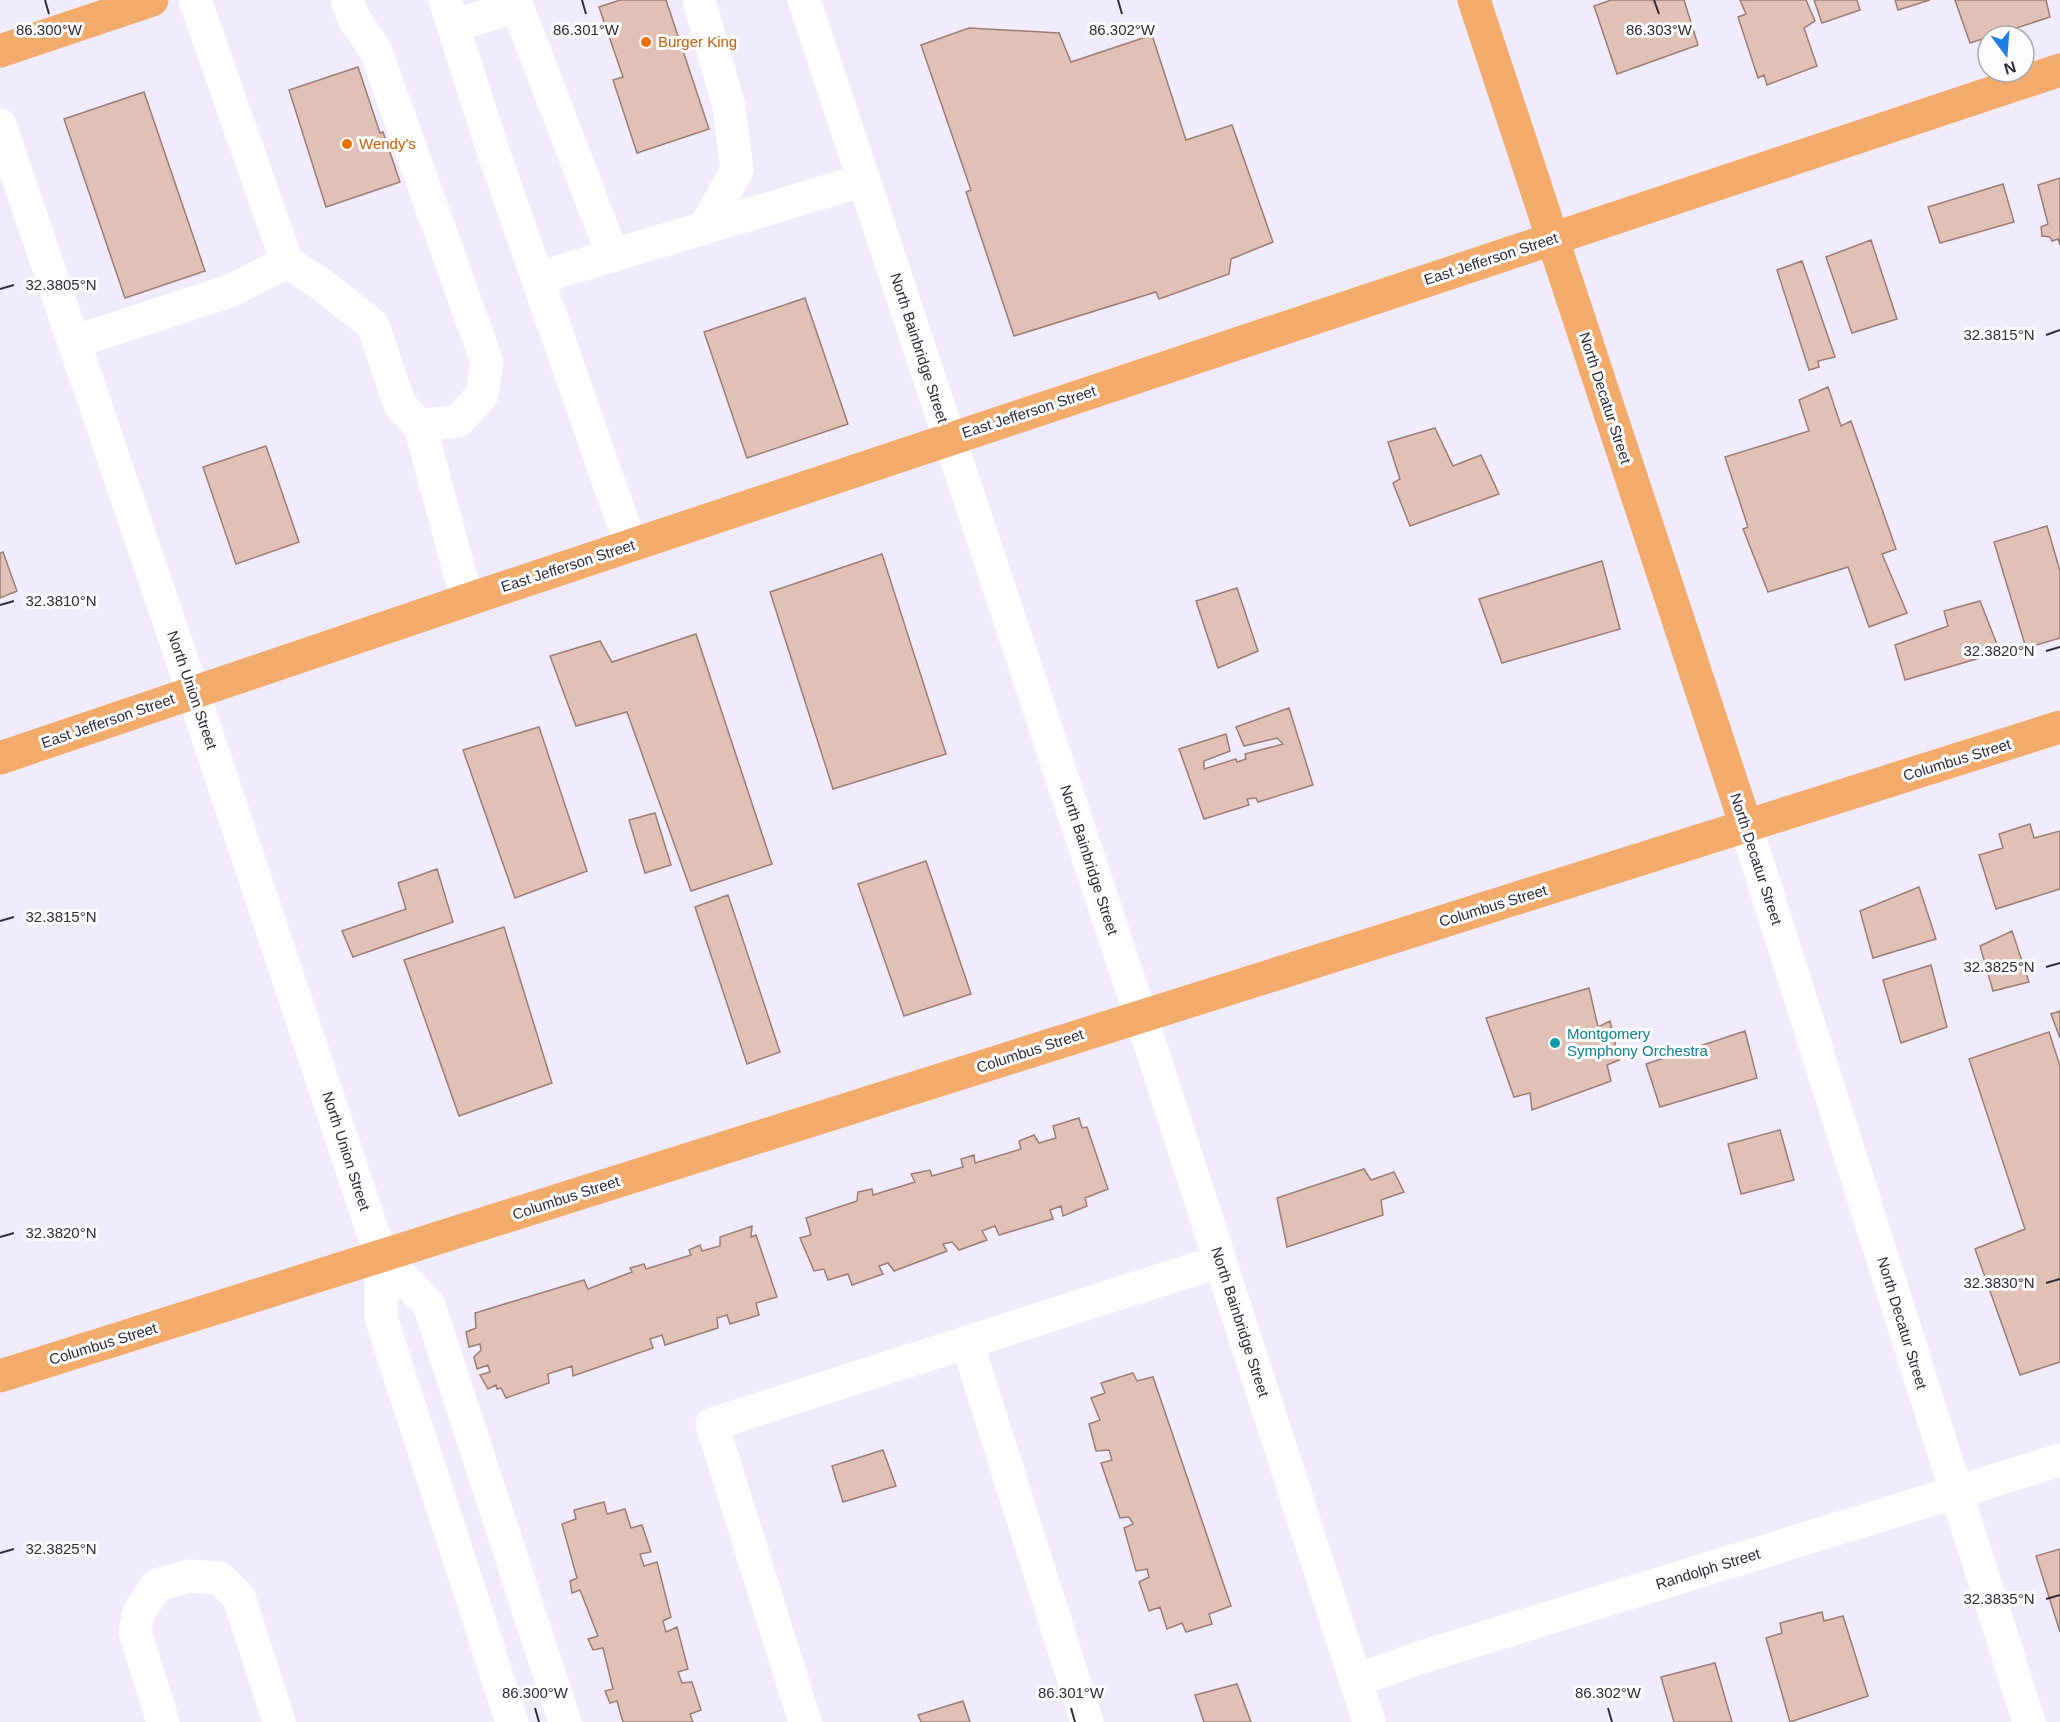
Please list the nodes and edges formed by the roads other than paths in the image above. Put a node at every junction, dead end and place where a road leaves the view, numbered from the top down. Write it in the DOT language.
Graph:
graph roads {
  1 [pos="152,0"];
  2 [pos="195,0"];
  3 [pos="347,0"];
  4 [pos="699,0"];
  5 [pos="804,0"];
  6 [pos="1474,0"];
  7 [pos="526,3"];
  8 [pos="449,13"];
  9 [pos="0,51"];
  10 [pos="2060,70"];
  11 [pos="0,125"];
  12 [pos="864,180"];
  13 [pos="704,229"];
  14 [pos="1553,238"];
  15 [pos="613,256"];
  16 [pos="287,262"];
  17 [pos="538,278"];
  18 [pos="74,342"];
  19 [pos="420,426"];
  20 [pos="949,439"];
  21 [pos="631,546"];
  22 [pos="467,600"];
  23 [pos="193,692"];
  24 [pos="2060,727"];
  25 [pos="0,758"];
  26 [pos="1746,826"];
  27 [pos="1141,1016"];
  28 [pos="381,1256"];
  29 [pos="1221,1261"];
  30 [pos="967,1342"];
  31 [pos="0,1375"];
  32 [pos="2060,1460"];
  33 [pos="1955,1493"];
  34 [pos="1356,1680"];
  35 [pos="163,1722"];
  36 [pos="279,1722"];
  37 [pos="512,1722"];
  38 [pos="565,1722"];
  39 [pos="805,1722"];
  40 [pos="1087,1722"];
  41 [pos="1369,1722"];
  42 [pos="2029,1722"];
  1 -- 9 [label="main road"];
  2 -- 16 [label="street"];
  3 -- 19 [label="street"];
  4 -- 13 [label="street"];
  5 -- 12 [label="street, North Bainbridge Street"];
  6 -- 14 [label="main road, North Decatur Street"];
  7 -- 8 [label="street"];
  7 -- 15 [label="street"];
  8 -- 17 [label="street"];
  10 -- 14 [label="main road, East Jefferson Street"];
  11 -- 18 [label="street, North Union Street"];
  12 -- 13 [label="street"];
  12 -- 20 [label="street, North Bainbridge Street"];
  13 -- 15 [label="street"];
  14 -- 20 [label="main road, East Jefferson Street"];
  14 -- 26 [label="main road, North Decatur Street"];
  15 -- 17 [label="street"];
  16 -- 18 [label="street"];
  16 -- 19 [label="street"];
  17 -- 21 [label="street"];
  18 -- 23 [label="street, North Union Street"];
  19 -- 22 [label="street"];
  20 -- 21 [label="main road, East Jefferson Street"];
  20 -- 27 [label="street, North Bainbridge Street"];
  21 -- 22 [label="main road, East Jefferson Street"];
  22 -- 23 [label="main road, East Jefferson Street"];
  23 -- 25 [label="main road, East Jefferson Street"];
  23 -- 28 [label="street, North Union Street"];
  24 -- 26 [label="main road, Columbus Street"];
  26 -- 27 [label="main road, Columbus Street"];
  26 -- 33 [label="street, North Decatur Street"];
  27 -- 28 [label="main road, Columbus Street"];
  27 -- 29 [label="street, North Bainbridge Street"];
  28 -- 31 [label="main road, Columbus Street"];
  28 -- 37 [label="street"];
  28 -- 38 [label="street"];
  29 -- 30 [label="street"];
  29 -- 34 [label="street, North Bainbridge Street"];
  30 -- 39 [label="street"];
  30 -- 40 [label="street"];
  32 -- 33 [label="street, Randolph Street"];
  33 -- 34 [label="street, Randolph Street"];
  33 -- 42 [label="street, North Decatur Street"];
  34 -- 41 [label="street, North Bainbridge Street"];
  35 -- 36 [label="street"];
}
